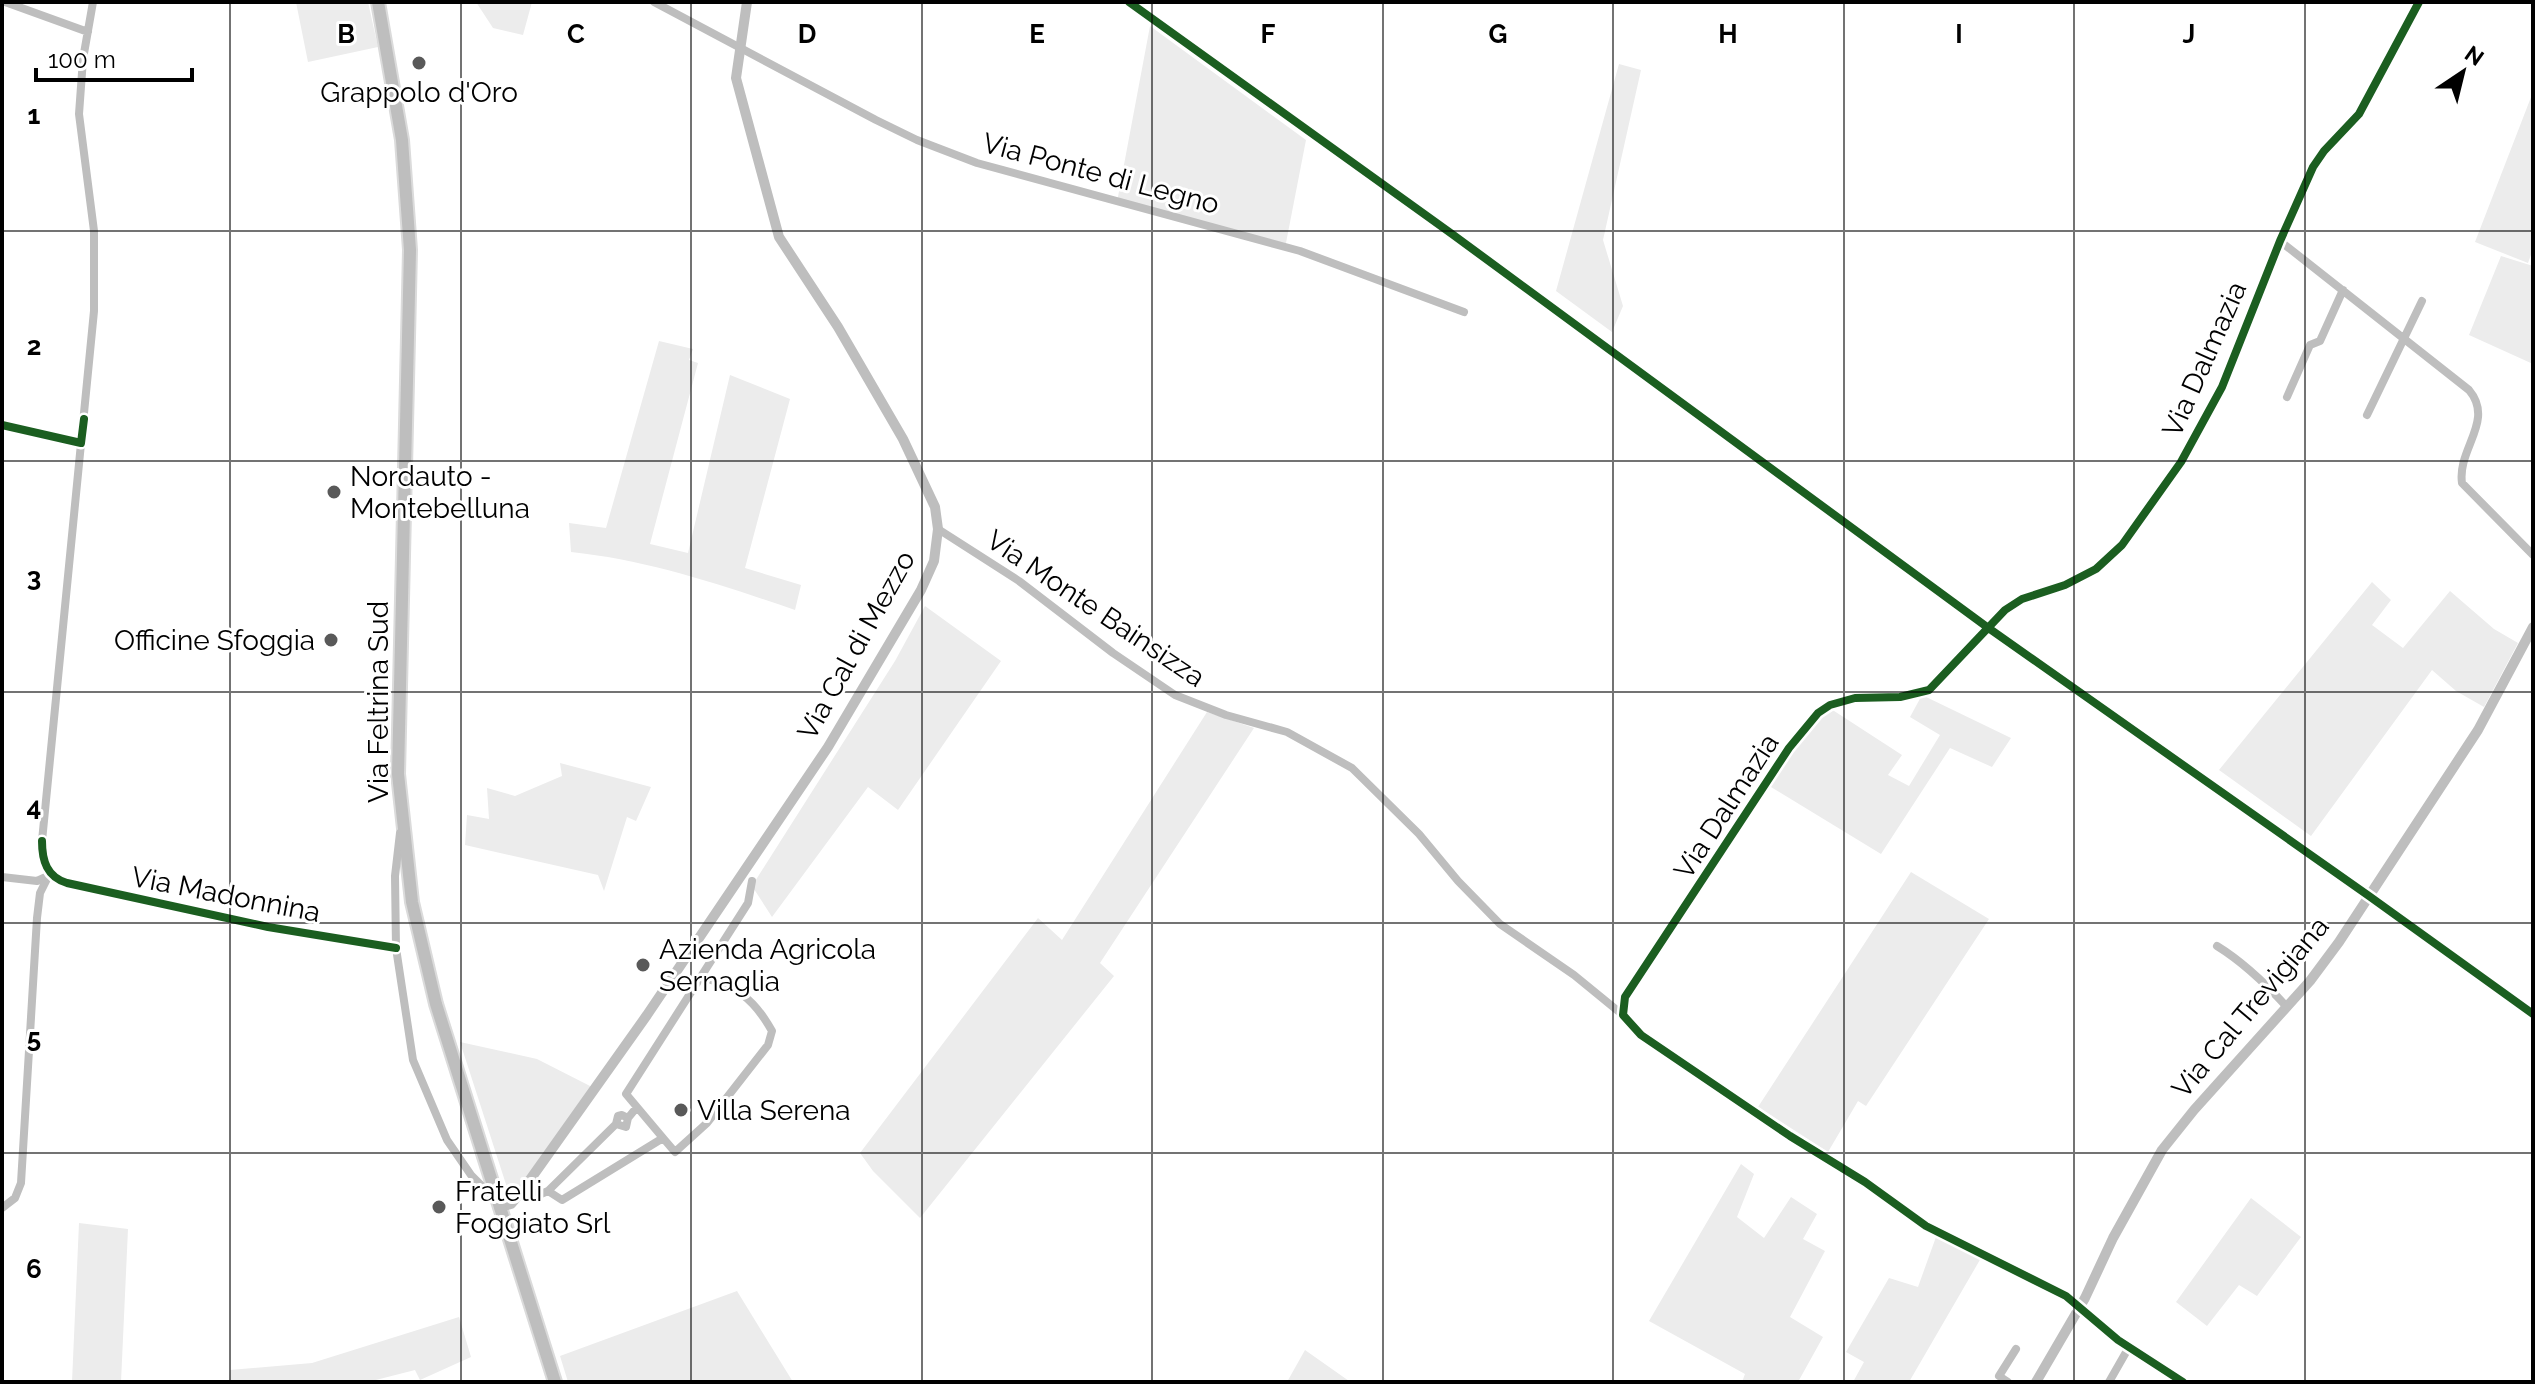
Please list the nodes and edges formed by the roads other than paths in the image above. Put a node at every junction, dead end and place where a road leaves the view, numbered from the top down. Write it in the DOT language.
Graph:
graph roads {
  1 [pos="5,2"];
  2 [pos="93,2"];
  3 [pos="378,2"];
  4 [pos="654,2"];
  5 [pos="747,2"];
  6 [pos="2419,2"];
  7 [pos="88,32"];
  8 [pos="739,45"];
  9 [pos="2280,241"];
  10 [pos="2343,290"];
  11 [pos="2422,301"];
  12 [pos="1464,312"];
  13 [pos="2405,340"];
  14 [pos="2287,397"];
  15 [pos="2367,415"];
  16 [pos="2,425"];
  17 [pos="81,443"];
  18 [pos="938,529"];
  19 [pos="2533,555"];
  20 [pos="2533,627"];
  21 [pos="402,824"];
  22 [pos="50,873"];
  23 [pos="2,877"];
  24 [pos="752,881"];
  25 [pos="2217,946"];
  26 [pos="396,948"];
  27 [pos="701,977"];
  28 [pos="2287,1007"];
  29 [pos="1623,1015"];
  30 [pos="637,1107"];
  31 [pos="663,1138"];
  32 [pos="522,1191"];
  33 [pos="548,1191"];
  34 [pos="497,1203"];
  35 [pos="2,1208"];
  36 [pos="2079,1308"];
  37 [pos="2129,1347"];
  38 [pos="2016,1349"];
  39 [pos="1998,1379"];
  40 [pos="2173,1379"];
  41 [pos="555,1382"];
  42 [pos="2008,1382"];
  43 [pos="2036,1382"];
  44 [pos="2109,1382"];
  45 [pos="2183,1382"];
  1 -- 7 [label="street"];
  2 -- 7 [label="street"];
  3 -- 21 [label="main road, Via Feltrina Sud"];
  4 -- 8 [label="street, Via Ponte di Legno"];
  5 -- 8 [label="street, Via Cal di Mezzo"];
  6 -- 9 [label="street, Via Dalmazia"];
  7 -- 17 [label="street"];
  8 -- 12 [label="street, Via Ponte di Legno"];
  8 -- 18 [label="street, Via Cal di Mezzo"];
  9 -- 10 [label="street"];
  9 -- 29 [label="street, Via Dalmazia"];
  10 -- 13 [label="street"];
  10 -- 14 [label="street"];
  11 -- 13 [label="street"];
  13 -- 15 [label="street"];
  13 -- 19 [label="street"];
  16 -- 17 [label="street"];
  17 -- 22 [label="street"];
  18 -- 29 [label="street, Via Monte Bainsizza"];
  18 -- 32 [label="street, Via Cal di Mezzo"];
  20 -- 28 [label="street, Via Cal Trevigiana"];
  21 -- 26 [label="street"];
  21 -- 34 [label="main road, Via Feltrina Sud"];
  22 -- 23 [label="street"];
  22 -- 26 [label="street, Via Madonnina"];
  22 -- 35 [label="street"];
  24 -- 27 [label="street"];
  25 -- 28 [label="street"];
  26 -- 34 [label="street"];
  27 -- 30 [label="street"];
  27 -- 31 [label="street"];
  28 -- 36 [label="street, Via Cal Trevigiana"];
  29 -- 36 [label="street"];
  30 -- 31 [label="street"];
  30 -- 33 [label="street"];
  31 -- 33 [label="street"];
  32 -- 33 [label="street"];
  32 -- 34 [label="street, Via Cal di Mezzo"];
  34 -- 41 [label="main road, Via Feltrina Sud"];
  36 -- 37 [label="street"];
  36 -- 43 [label="street, Via Cal Trevigiana"];
  37 -- 40 [label="street"];
  37 -- 44 [label="street"];
  38 -- 39 [label="street"];
  39 -- 42 [label="street"];
  40 -- 45 [label="street"];
}
